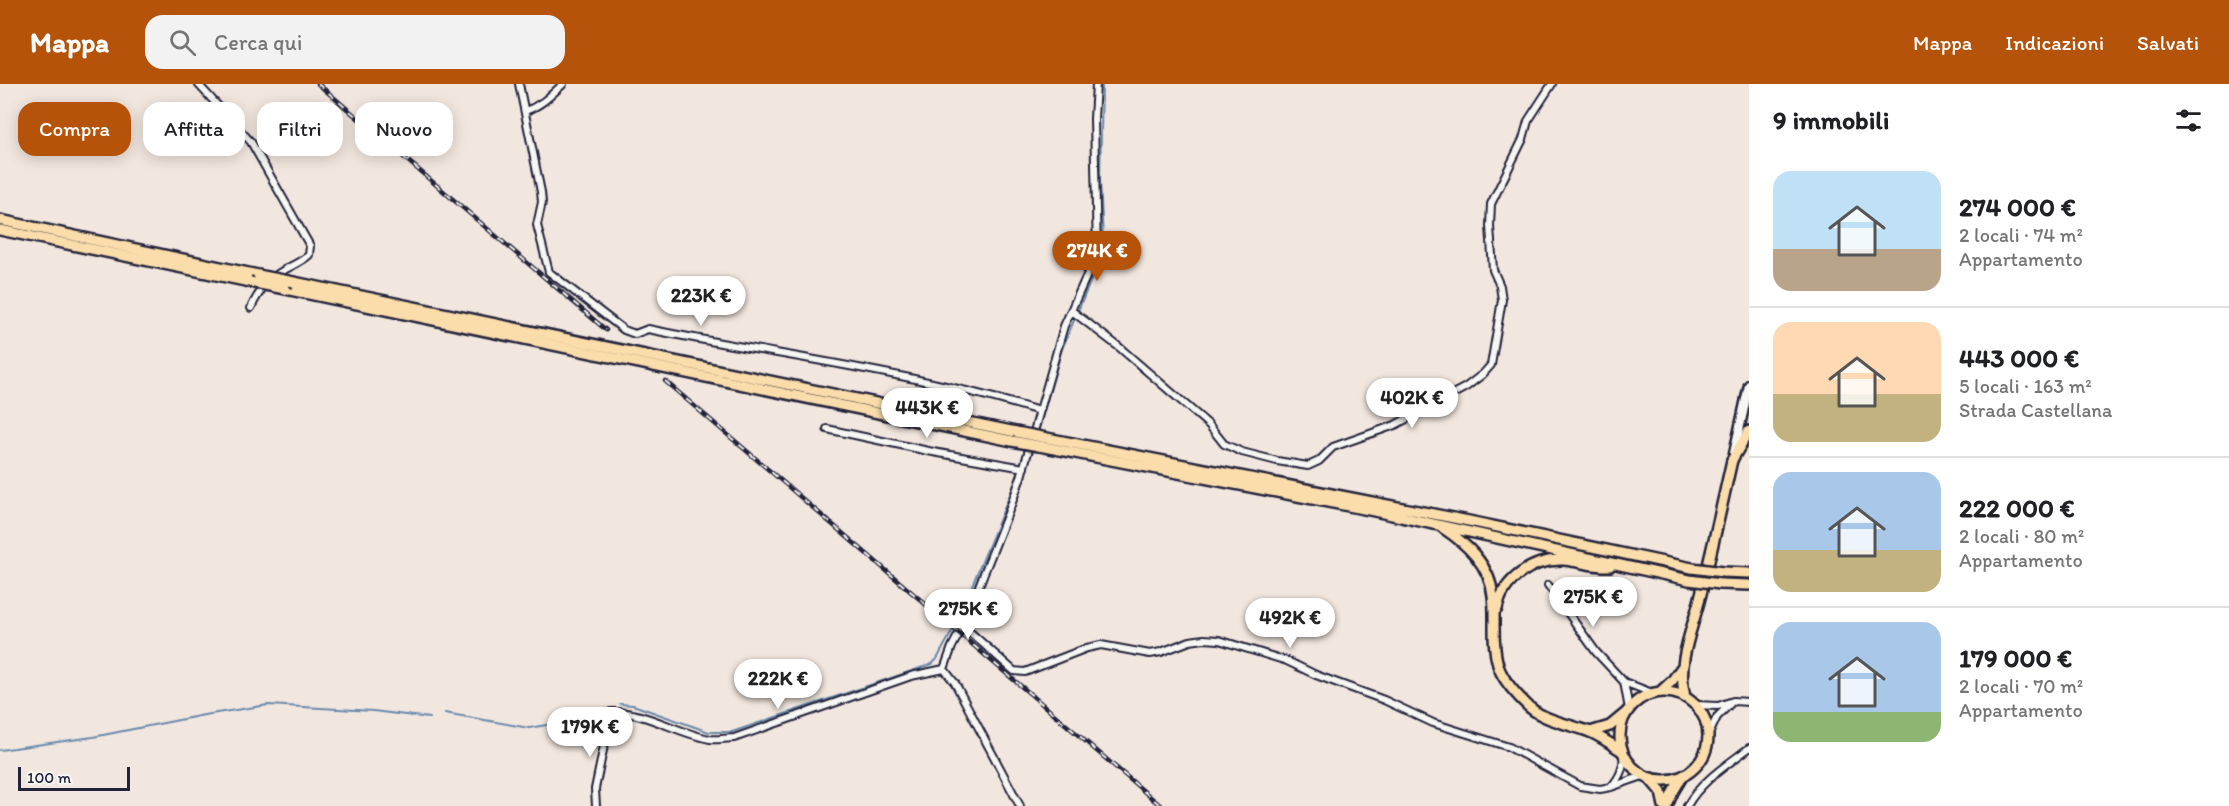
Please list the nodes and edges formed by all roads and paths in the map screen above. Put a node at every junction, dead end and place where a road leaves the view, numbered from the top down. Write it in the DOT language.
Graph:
graph roads {
  1 [pos="198,84"];
  2 [pos="519,84"];
  3 [pos="563,84"];
  4 [pos="1096,84"];
  5 [pos="1552,84"];
  6 [pos="525,111"];
  7 [pos="0,220"];
  8 [pos="0,230"];
  9 [pos="251,308"];
  10 [pos="1072,311"];
  11 [pos="1749,386"];
  12 [pos="1039,411"];
  13 [pos="826,429"];
  14 [pos="1749,431"];
  15 [pos="1014,436"];
  16 [pos="1041,441"];
  17 [pos="1732,460"];
  18 [pos="1024,468"];
  19 [pos="1438,525"];
  20 [pos="1626,566"];
  21 [pos="1749,573"];
  22 [pos="1548,585"];
  23 [pos="1749,585"];
  24 [pos="963,626"];
  25 [pos="1494,626"];
  26 [pos="1682,667"];
  27 [pos="944,669"];
  28 [pos="1624,682"];
  29 [pos="1656,693"];
  30 [pos="1685,697"];
  31 [pos="1733,701"];
  32 [pos="1749,702"];
  33 [pos="1696,705"];
  34 [pos="1628,710"];
  35 [pos="1590,732"];
  36 [pos="1708,734"];
  37 [pos="1749,748"];
  38 [pos="1623,753"];
  39 [pos="1646,777"];
  40 [pos="1682,777"];
  41 [pos="1611,788"];
  42 [pos="596,806"];
  43 [pos="1020,806"];
  44 [pos="1666,806"];
  45 [pos="1687,806"];
  1 -- 9 [label="street"];
  2 -- 6 [label="street"];
  3 -- 6 [label="street"];
  4 -- 10 [label="street"];
  5 -- 10 [label="street"];
  6 -- 12 [label="street"];
  7 -- 15 [label="main road, bridge"];
  8 -- 15 [label="main road, bridge"];
  10 -- 12 [label="street"];
  11 -- 17 [label="main road"];
  12 -- 18 [label="street"];
  13 -- 18 [label="street"];
  14 -- 17 [label="main road"];
  15 -- 16 [label="main road, bridge"];
  16 -- 19 [label="main road"];
  16 -- 21 [label="main road, bridge"];
  17 -- 26 [label="main road"];
  18 -- 24 [label="street"];
  19 -- 20 [label="main road"];
  19 -- 25 [label="main road"];
  20 -- 23 [label="main road, bridge"];
  20 -- 25 [label="main road"];
  22 -- 28 [label="street"];
  24 -- 27 [label="street"];
  24 -- 41 [label="street"];
  25 -- 35 [label="main road"];
  26 -- 29 [label="main road"];
  26 -- 30 [label="main road"];
  27 -- 42 [label="street"];
  27 -- 43 [label="street"];
  28 -- 29 [label="street"];
  28 -- 34 [label="street"];
  29 -- 30 [label="main road"];
  29 -- 34 [label="main road"];
  30 -- 33 [label="main road"];
  31 -- 32 [label="street"];
  31 -- 33 [label="street"];
  31 -- 36 [label="street"];
  33 -- 36 [label="main road"];
  34 -- 35 [label="main road"];
  34 -- 38 [label="main road"];
  35 -- 38 [label="main road"];
  36 -- 40 [label="main road"];
  37 -- 45 [label="street"];
  38 -- 39 [label="main road"];
  38 -- 41 [label="street"];
  39 -- 40 [label="main road"];
  39 -- 41 [label="street"];
  39 -- 44 [label="main road"];
  40 -- 44 [label="main road"];
}
